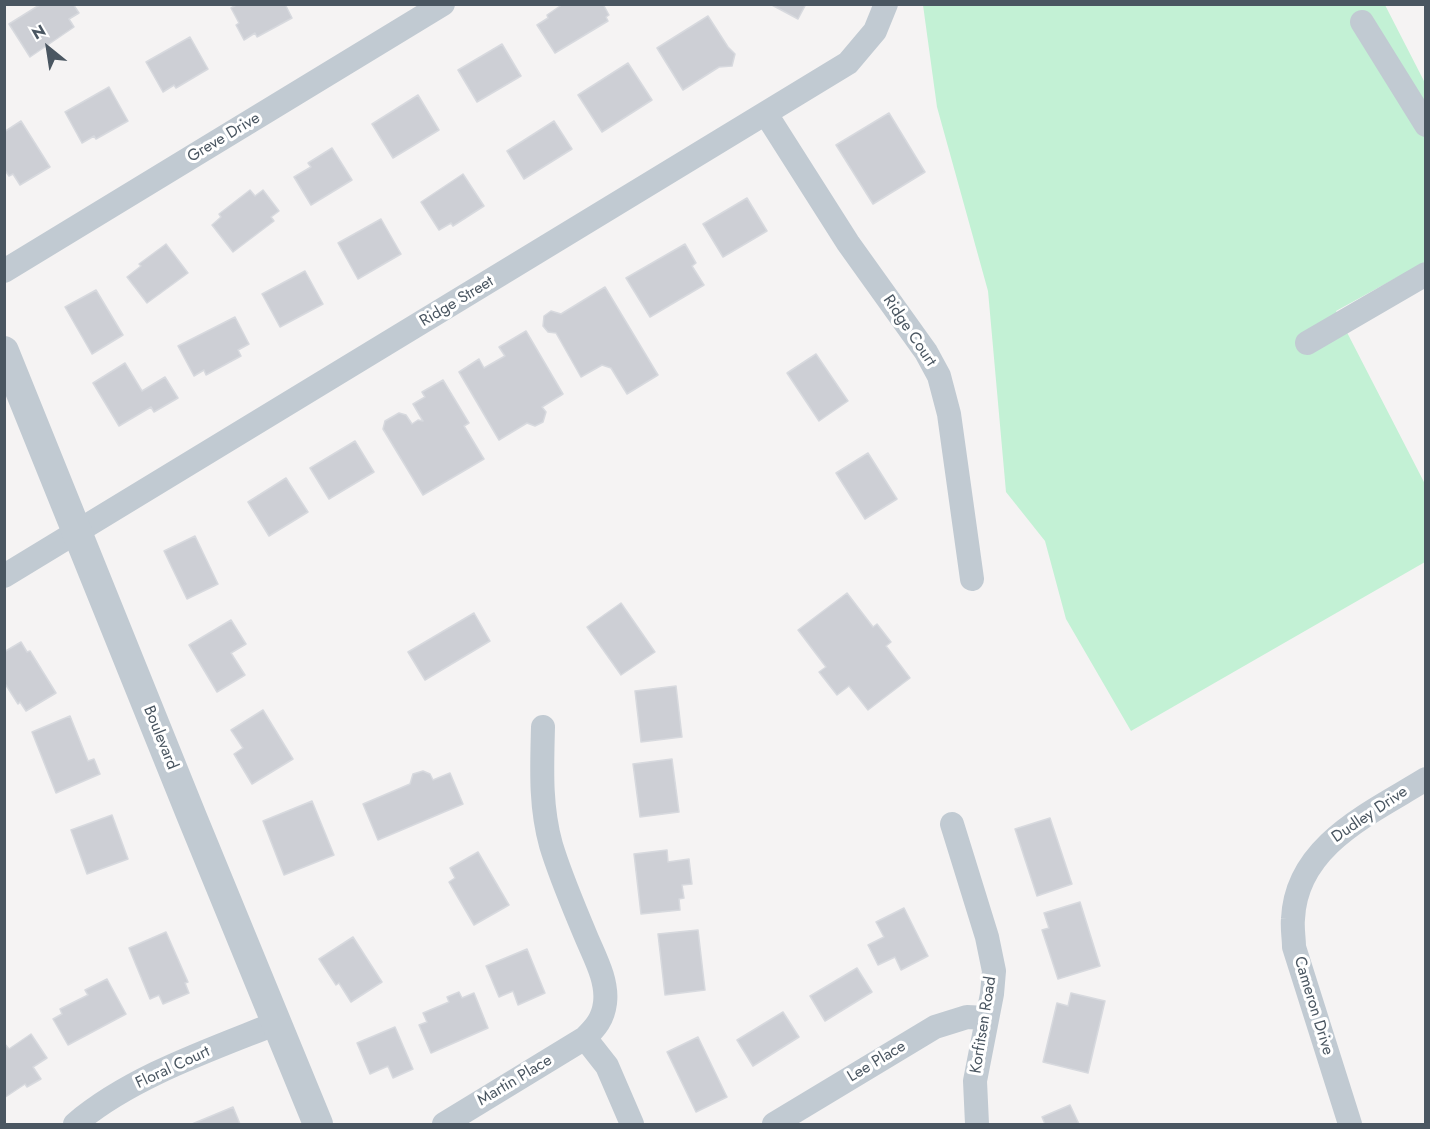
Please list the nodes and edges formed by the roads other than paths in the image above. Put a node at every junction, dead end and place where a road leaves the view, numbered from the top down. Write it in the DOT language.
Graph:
graph roads {
  1 [pos="443,4"];
  2 [pos="886,4"];
  3 [pos="1362,22"];
  4 [pos="766,114"];
  5 [pos="1425,125"];
  6 [pos="4,271"];
  7 [pos="1425,274"];
  8 [pos="1307,343"];
  9 [pos="4,351"];
  10 [pos="78,531"];
  11 [pos="4,576"];
  12 [pos="972,579"];
  13 [pos="543,727"];
  14 [pos="1425,779"];
  15 [pos="952,824"];
  16 [pos="1300,886"];
  17 [pos="986,1018"];
  18 [pos="277,1023"];
  19 [pos="585,1038"];
  20 [pos="75,1125"];
  21 [pos="318,1125"];
  22 [pos="444,1125"];
  23 [pos="632,1125"];
  24 [pos="774,1125"];
  25 [pos="977,1125"];
  26 [pos="1350,1125"];
  1 -- 6 [label="street, Greve Drive"];
  2 -- 4 [label="street, Ridge Street"];
  3 -- 5 [label="street"];
  4 -- 10 [label="street, Ridge Street"];
  4 -- 12 [label="street, Ridge Court"];
  7 -- 8 [label="street"];
  9 -- 10 [label="street, Boulevard"];
  10 -- 11 [label="street, Ridge Street"];
  10 -- 18 [label="street, Boulevard"];
  13 -- 19 [label="street"];
  14 -- 16 [label="street, Dudley Drive"];
  15 -- 17 [label="street, Korfitsen Road"];
  16 -- 26 [label="street, Cameron Drive"];
  17 -- 24 [label="street, Lee Place"];
  17 -- 25 [label="street, Korfitsen Road"];
  18 -- 20 [label="street, Floral Court"];
  18 -- 21 [label="street, Boulevard"];
  19 -- 22 [label="street, Martin Place"];
  19 -- 23 [label="street"];
}
